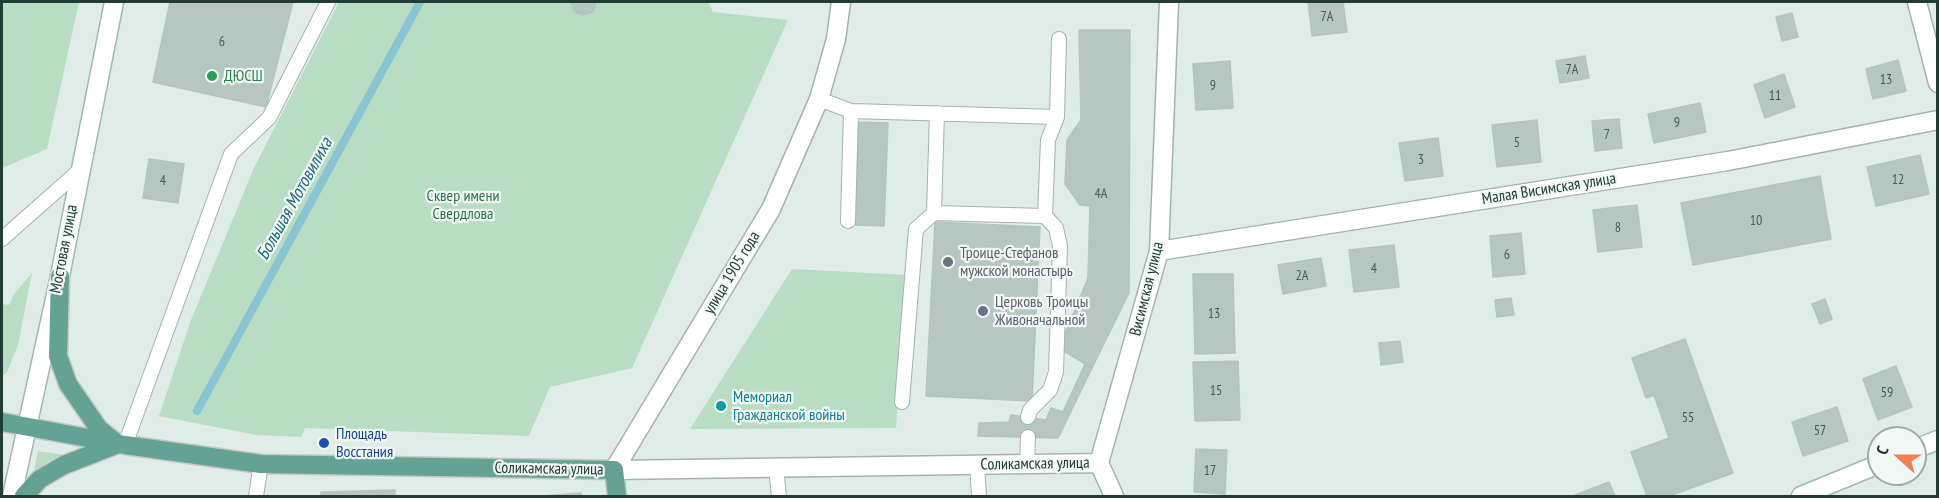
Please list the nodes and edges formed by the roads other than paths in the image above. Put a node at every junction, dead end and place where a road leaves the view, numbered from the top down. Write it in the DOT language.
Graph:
graph roads {
  1 [pos="114,2"];
  2 [pos="327,2"];
  3 [pos="1169,2"];
  4 [pos="1917,2"];
  5 [pos="840,3"];
  6 [pos="1059,39"];
  7 [pos="1938,83"];
  8 [pos="819,99"];
  9 [pos="851,111"];
  10 [pos="937,113"];
  11 [pos="1056,117"];
  12 [pos="1938,120"];
  13 [pos="80,170"];
  14 [pos="934,213"];
  15 [pos="1045,216"];
  16 [pos="848,221"];
  17 [pos="2,239"];
  18 [pos="1159,251"];
  19 [pos="60,276"];
  20 [pos="902,402"];
  21 [pos="1028,417"];
  22 [pos="2,422"];
  23 [pos="26,426"];
  24 [pos="1028,437"];
  25 [pos="122,445"];
  26 [pos="1099,463"];
  27 [pos="261,464"];
  28 [pos="1027,464"];
  29 [pos="977,465"];
  30 [pos="776,468"];
  31 [pos="1867,469"];
  32 [pos="614,470"];
  33 [pos="12,496"];
  34 [pos="24,496"];
  35 [pos="256,496"];
  36 [pos="617,496"];
  37 [pos="779,496"];
  38 [pos="979,496"];
  39 [pos="1114,496"];
  40 [pos="1801,496"];
  1 -- 13 [label="street, Мостовая улица"];
  2 -- 25 [label="lane"];
  3 -- 18 [label="street, Висимская улица"];
  4 -- 7 [label="street"];
  5 -- 8 [label="street, улица 1905 года"];
  6 -- 11 [label="lane"];
  8 -- 9 [label="lane"];
  8 -- 32 [label="street, улица 1905 года"];
  9 -- 10 [label="lane"];
  9 -- 16 [label="lane"];
  10 -- 11 [label="lane"];
  10 -- 14 [label="lane"];
  11 -- 15 [label="lane"];
  12 -- 18 [label="street, Малая Висимская улица"];
  13 -- 17 [label="lane"];
  13 -- 19 [label="street, Мостовая улица"];
  14 -- 15 [label="lane"];
  14 -- 20 [label="lane"];
  15 -- 21 [label="lane"];
  18 -- 26 [label="street, Висимская улица"];
  19 -- 23 [label="street, Мостовая улица"];
  19 -- 25 [label="main road"];
  22 -- 23 [label="main road, Соликамская улица"];
  23 -- 25 [label="main road, Соликамская улица"];
  23 -- 33 [label="street, Мостовая улица"];
  24 -- 28 [label="lane"];
  25 -- 27 [label="main road, Соликамская улица"];
  25 -- 34 [label="main road"];
  26 -- 28 [label="street, Соликамская улица"];
  26 -- 39 [label="street"];
  27 -- 32 [label="main road, Соликамская улица"];
  27 -- 35 [label="lane"];
  28 -- 29 [label="street, Соликамская улица"];
  29 -- 30 [label="street, Соликамская улица"];
  29 -- 38 [label="lane"];
  30 -- 32 [label="street, Соликамская улица"];
  30 -- 37 [label="lane"];
  31 -- 40 [label="street"];
  32 -- 36 [label="main road"];
}
